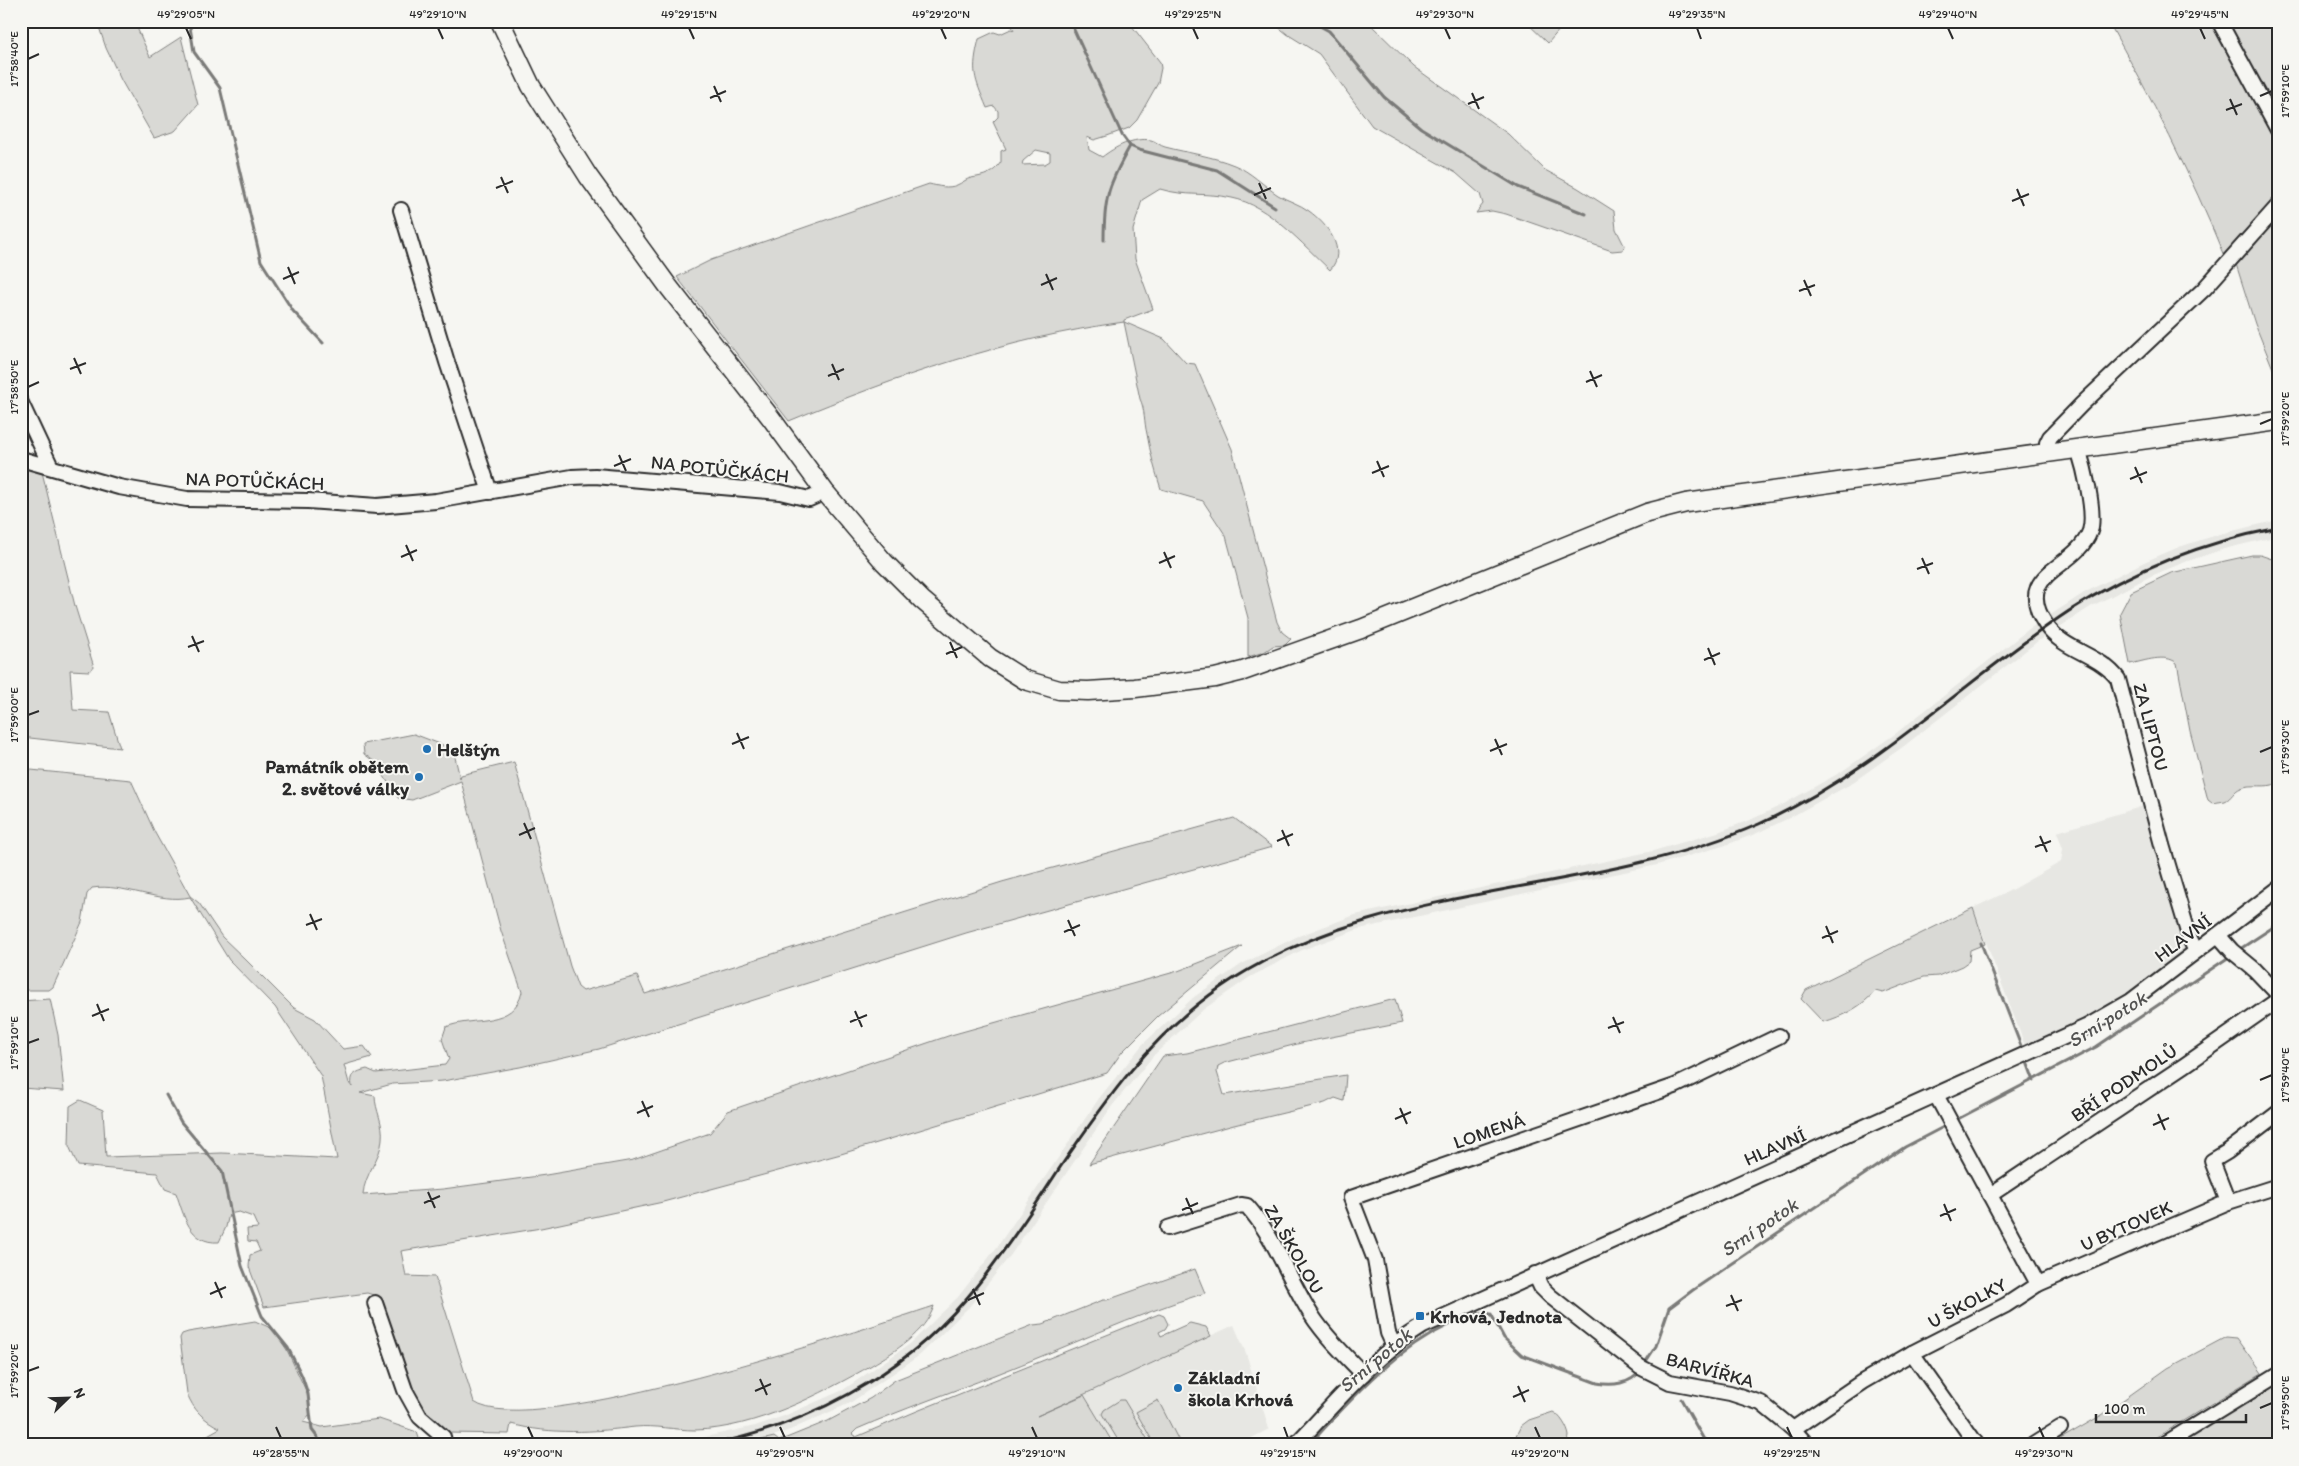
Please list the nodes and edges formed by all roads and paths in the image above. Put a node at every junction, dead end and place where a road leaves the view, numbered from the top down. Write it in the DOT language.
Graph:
graph roads {
  1 [pos="500,21"];
  2 [pos="2219,21"];
  3 [pos="2278,130"];
  4 [pos="2278,206"];
  5 [pos="401,210"];
  6 [pos="21,403"];
  7 [pos="2278,421"];
  8 [pos="2078,448"];
  9 [pos="2046,452"];
  10 [pos="21,459"];
  11 [pos="51,467"];
  12 [pos="490,492"];
  13 [pos="826,492"];
  14 [pos="2278,889"];
  15 [pos="2218,935"];
  16 [pos="2196,951"];
  17 [pos="2278,994"];
  18 [pos="2278,1000"];
  19 [pos="1779,1036"];
  20 [pos="1936,1095"];
  21 [pos="2278,1113"];
  22 [pos="2278,1186"];
  23 [pos="1990,1195"];
  24 [pos="2228,1202"];
  25 [pos="1168,1228"];
  26 [pos="1534,1274"];
  27 [pos="2038,1284"];
  28 [pos="375,1303"];
  29 [pos="1394,1346"];
  30 [pos="1912,1353"];
  31 [pos="1362,1374"];
  32 [pos="2278,1375"];
  33 [pos="2060,1428"];
  34 [pos="1793,1429"];
  35 [pos="445,1445"];
  36 [pos="1295,1445"];
  37 [pos="1807,1445"];
  38 [pos="1977,1445"];
  39 [pos="2033,1445"];
  40 [pos="2163,1445"];
  1 -- 13 [label="main road"];
  2 -- 3 [label="street"];
  4 -- 9 [label="street"];
  5 -- 12 [label="street"];
  6 -- 11 [label="street"];
  7 -- 8 [label="main road"];
  8 -- 9 [label="main road"];
  8 -- 16 [label="street, ZA LIPTOU"];
  9 -- 13 [label="main road"];
  10 -- 11 [label="street, NA POTŮČKÁCH"];
  11 -- 12 [label="street, NA POTŮČKÁCH"];
  12 -- 13 [label="street, NA POTŮČKÁCH"];
  14 -- 15 [label="street, HLAVNÍ"];
  15 -- 16 [label="street, HLAVNÍ"];
  15 -- 17 [label="street"];
  16 -- 20 [label="street, HLAVNÍ"];
  18 -- 23 [label="street, BŘÍ PODMOLŮ"];
  19 -- 29 [label="street, LOMENÁ"];
  20 -- 23 [label="street"];
  20 -- 26 [label="street, HLAVNÍ"];
  21 -- 24 [label="street"];
  22 -- 24 [label="street, U BYTOVEK"];
  23 -- 27 [label="street"];
  24 -- 27 [label="street, U BYTOVEK"];
  25 -- 31 [label="street, ZA ŠKOLOU"];
  26 -- 29 [label="street, HLAVNÍ"];
  26 -- 34 [label="street, BARVÍŘKA"];
  27 -- 30 [label="street, U ŠKOLKY"];
  28 -- 35 [label="street"];
  29 -- 31 [label="street, HLAVNÍ"];
  30 -- 34 [label="street, U ŠKOLKY"];
  30 -- 38 [label="street"];
  31 -- 36 [label="street, HLAVNÍ"];
  32 -- 40 [label="street"];
  33 -- 39 [label="street"];
  34 -- 37 [label="street, BARVÍŘKA"];
}
